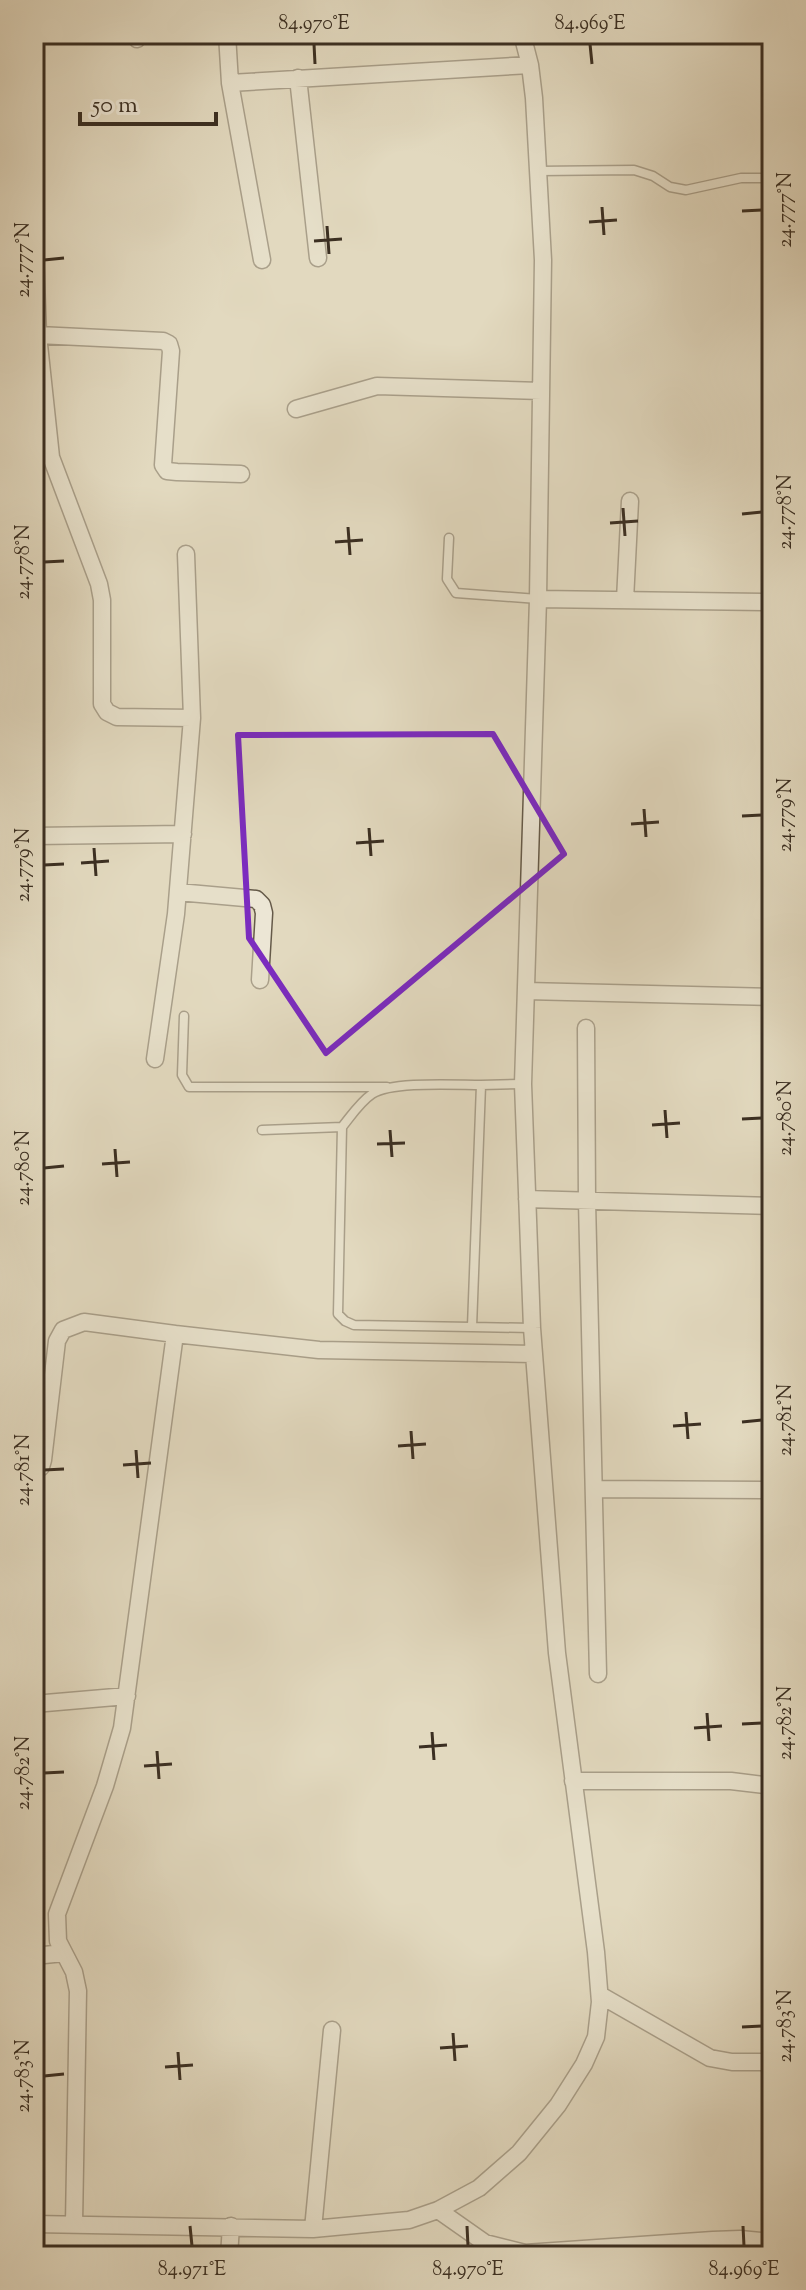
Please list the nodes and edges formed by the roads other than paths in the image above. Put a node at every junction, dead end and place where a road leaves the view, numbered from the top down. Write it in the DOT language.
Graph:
graph roads {
  1 [pos="227,34"];
  2 [pos="522,34"];
  3 [pos="530,65"];
  4 [pos="298,78"];
  5 [pos="230,83"];
  6 [pos="538,171"];
  7 [pos="772,178"];
  8 [pos="34,225"];
  9 [pos="318,258"];
  10 [pos="262,260"];
  11 [pos="38,335"];
  12 [pos="541,391"];
  13 [pos="296,409"];
  14 [pos="241,474"];
  15 [pos="630,501"];
  16 [pos="449,538"];
  17 [pos="186,554"];
  18 [pos="538,599"];
  19 [pos="625,600"];
  20 [pos="772,602"];
  21 [pos="192,718"];
  22 [pos="183,834"];
  23 [pos="34,836"];
  24 [pos="178,892"];
  25 [pos="260,980"];
  26 [pos="526,991"];
  27 [pos="772,997"];
  28 [pos="184,1016"];
  29 [pos="586,1028"];
  30 [pos="155,1059"];
  31 [pos="523,1084"];
  32 [pos="481,1085"];
  33 [pos="387,1087"];
  34 [pos="342,1127"];
  35 [pos="262,1130"];
  36 [pos="527,1199"];
  37 [pos="587,1201"];
  38 [pos="772,1206"];
  39 [pos="472,1327"];
  40 [pos="532,1328"];
  41 [pos="175,1334"];
  42 [pos="533,1354"];
  43 [pos="34,1472"];
  44 [pos="594,1489"];
  45 [pos="772,1490"];
  46 [pos="598,1674"];
  47 [pos="127,1696"];
  48 [pos="34,1704"];
  49 [pos="573,1781"];
  50 [pos="772,1786"];
  51 [pos="64,1953"];
  52 [pos="34,1956"];
  53 [pos="600,1995"];
  54 [pos="332,2030"];
  55 [pos="772,2070"];
  56 [pos="438,2210"];
  57 [pos="34,2224"];
  58 [pos="74,2224"];
  59 [pos="231,2226"];
  60 [pos="313,2229"];
  61 [pos="772,2242"];
  62 [pos="229,2256"];
  1 -- 5 [label="street"];
  2 -- 3 [label="street"];
  3 -- 4 [label="street"];
  3 -- 6 [label="street"];
  4 -- 5 [label="street"];
  4 -- 9 [label="street"];
  5 -- 10 [label="street"];
  6 -- 7 [label="lane"];
  6 -- 12 [label="street"];
  8 -- 11 [label="street"];
  11 -- 14 [label="street"];
  11 -- 21 [label="street"];
  12 -- 13 [label="street"];
  12 -- 18 [label="street"];
  15 -- 19 [label="street"];
  16 -- 18 [label="lane"];
  17 -- 21 [label="street"];
  18 -- 19 [label="street"];
  18 -- 26 [label="street"];
  19 -- 20 [label="street"];
  21 -- 22 [label="street"];
  22 -- 23 [label="street"];
  22 -- 24 [label="street"];
  24 -- 25 [label="street"];
  24 -- 30 [label="street"];
  26 -- 27 [label="street"];
  26 -- 31 [label="street"];
  28 -- 33 [label="lane"];
  29 -- 37 [label="street"];
  31 -- 32 [label="lane"];
  31 -- 36 [label="street"];
  32 -- 33 [label="lane"];
  32 -- 39 [label="lane"];
  33 -- 34 [label="lane"];
  34 -- 35 [label="lane"];
  34 -- 39 [label="lane"];
  36 -- 37 [label="street"];
  36 -- 40 [label="street"];
  37 -- 38 [label="street"];
  37 -- 44 [label="street"];
  39 -- 40 [label="lane"];
  40 -- 42 [label="street"];
  41 -- 42 [label="street"];
  41 -- 43 [label="street"];
  41 -- 47 [label="street"];
  42 -- 49 [label="street"];
  44 -- 45 [label="street"];
  44 -- 46 [label="street"];
  47 -- 48 [label="street"];
  47 -- 51 [label="street"];
  49 -- 50 [label="street"];
  49 -- 53 [label="street"];
  51 -- 52 [label="street"];
  51 -- 58 [label="street"];
  53 -- 55 [label="street"];
  53 -- 56 [label="street"];
  54 -- 60 [label="street"];
  56 -- 60 [label="street"];
  56 -- 61 [label="street"];
  57 -- 58 [label="street"];
  58 -- 59 [label="street"];
  59 -- 60 [label="street"];
  59 -- 62 [label="street"];
}
